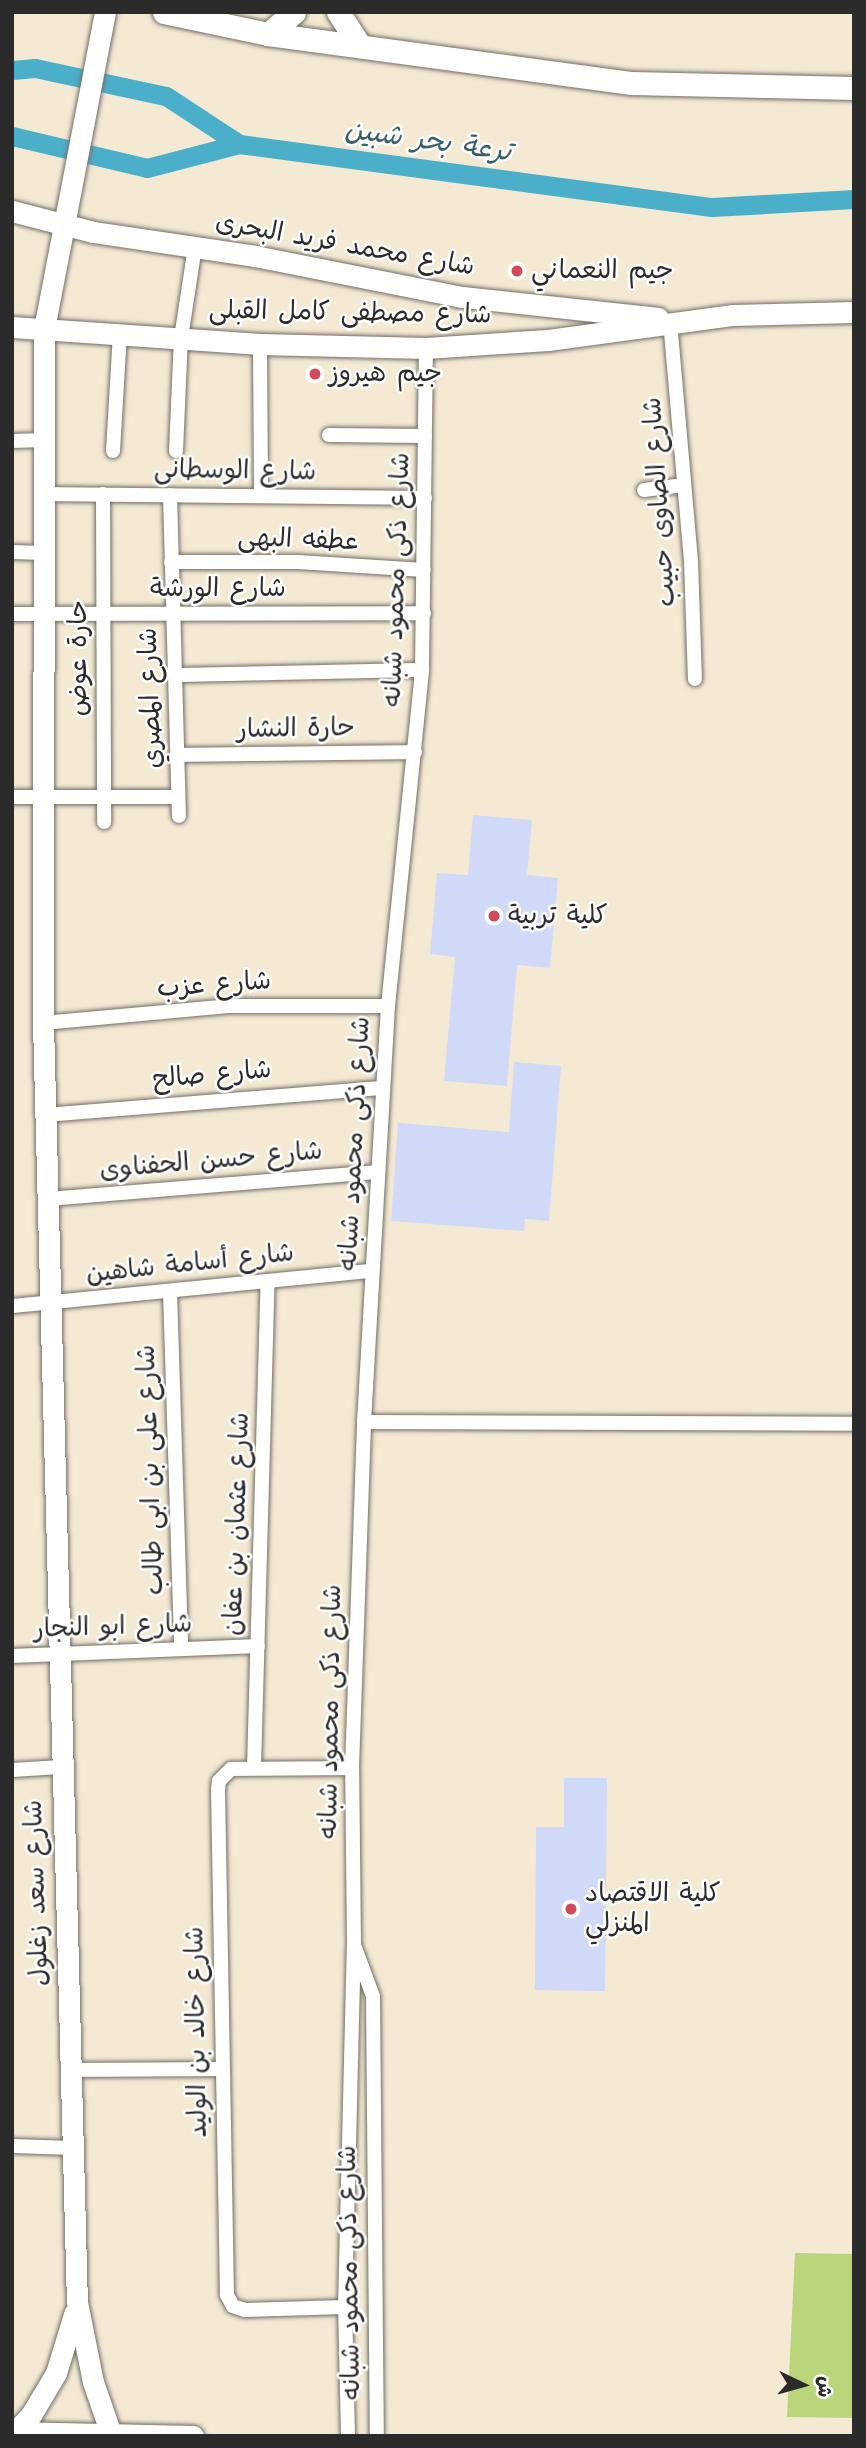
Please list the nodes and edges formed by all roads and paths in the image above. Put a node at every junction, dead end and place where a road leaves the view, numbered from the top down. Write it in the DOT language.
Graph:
graph roads {
  1 [pos="164,12"];
  2 [pos="294,12"];
  3 [pos="338,12"];
  4 [pos="103,20"];
  5 [pos="268,34"];
  6 [pos="360,46"];
  7 [pos="854,88"];
  8 [pos="12,211"];
  9 [pos="64,215"];
  10 [pos="195,247"];
  11 [pos="854,312"];
  12 [pos="670,321"];
  13 [pos="12,327"];
  14 [pos="44,329"];
  15 [pos="120,334"];
  16 [pos="181,338"];
  17 [pos="260,344"];
  18 [pos="426,348"];
  19 [pos="329,435"];
  20 [pos="425,436"];
  21 [pos="43,440"];
  22 [pos="12,441"];
  23 [pos="176,451"];
  24 [pos="113,452"];
  25 [pos="684,485"];
  26 [pos="644,490"];
  27 [pos="44,494"];
  28 [pos="103,494"];
  29 [pos="170,495"];
  30 [pos="261,496"];
  31 [pos="425,498"];
  32 [pos="12,552"];
  33 [pos="44,553"];
  34 [pos="171,562"];
  35 [pos="424,570"];
  36 [pos="12,614"];
  37 [pos="44,614"];
  38 [pos="104,614"];
  39 [pos="173,614"];
  40 [pos="424,614"];
  41 [pos="422,670"];
  42 [pos="175,675"];
  43 [pos="695,679"];
  44 [pos="415,752"];
  45 [pos="177,755"];
  46 [pos="12,797"];
  47 [pos="43,797"];
  48 [pos="104,797"];
  49 [pos="178,797"];
  50 [pos="179,816"];
  51 [pos="104,822"];
  52 [pos="388,1006"];
  53 [pos="43,1023"];
  54 [pos="383,1088"];
  55 [pos="46,1115"];
  56 [pos="377,1172"];
  57 [pos="49,1199"];
  58 [pos="372,1271"];
  59 [pos="268,1281"];
  60 [pos="170,1291"];
  61 [pos="52,1303"];
  62 [pos="12,1306"];
  63 [pos="364,1422"];
  64 [pos="854,1424"];
  65 [pos="258,1646"];
  66 [pos="181,1648"];
  67 [pos="58,1653"];
  68 [pos="12,1656"];
  69 [pos="61,1767"];
  70 [pos="254,1768"];
  71 [pos="352,1768"];
  72 [pos="12,1770"];
  73 [pos="354,1945"];
  74 [pos="222,2069"];
  75 [pos="71,2070"];
  76 [pos="12,2146"];
  77 [pos="73,2148"];
  78 [pos="77,2302"];
  79 [pos="345,2307"];
  80 [pos="14,2432"];
  81 [pos="111,2434"];
  82 [pos="193,2436"];
  83 [pos="348,2436"];
  84 [pos="377,2436"];
  1 -- 5 [label="main road"];
  2 -- 5 [label="main road"];
  3 -- 6 [label="main road"];
  4 -- 9 [label="street, شارع سعد زغلول"];
  5 -- 6 [label="main road"];
  6 -- 7 [label="main road"];
  8 -- 9 [label="street, شارع محمد فريد البحرى"];
  9 -- 10 [label="street, شارع محمد فريد البحرى"];
  9 -- 14 [label="street, شارع سعد زغلول"];
  10 -- 12 [label="street, شارع محمد فريد البحرى"];
  10 -- 16 [label="street"];
  11 -- 12 [label="street, شارع مصطفى كامل القبلى"];
  12 -- 18 [label="street, شارع مصطفى كامل القبلى"];
  12 -- 25 [label="street, شارع الصاوى حبيب"];
  13 -- 14 [label="street, شارع مصطفى كامل القبلى"];
  14 -- 15 [label="street, شارع مصطفى كامل القبلى"];
  14 -- 21 [label="street, شارع سعد زغلول"];
  15 -- 16 [label="street, شارع مصطفى كامل القبلى"];
  15 -- 24 [label="street"];
  16 -- 17 [label="street, شارع مصطفى كامل القبلى"];
  16 -- 23 [label="street"];
  17 -- 18 [label="street, شارع مصطفى كامل القبلى"];
  17 -- 30 [label="street"];
  18 -- 20 [label="street, شارع ذكى محمود شبانه"];
  19 -- 20 [label="street"];
  20 -- 31 [label="street, شارع ذكى محمود شبانه"];
  21 -- 22 [label="street"];
  21 -- 27 [label="street, شارع سعد زغلول"];
  25 -- 26 [label="street"];
  25 -- 43 [label="street, شارع الصاوى حبيب"];
  27 -- 28 [label="street, شارع الوسطانى"];
  27 -- 33 [label="street, شارع سعد زغلول"];
  28 -- 29 [label="street, شارع الوسطانى"];
  28 -- 38 [label="street, حارة عوض"];
  29 -- 30 [label="street, شارع الوسطانى"];
  29 -- 34 [label="street, شارع المصري"];
  30 -- 31 [label="street, شارع الوسطانى"];
  31 -- 35 [label="street, شارع ذكى محمود شبانه"];
  32 -- 33 [label="street"];
  33 -- 37 [label="street, شارع سعد زغلول"];
  34 -- 35 [label="street, عطفه البهى"];
  34 -- 39 [label="street, شارع المصري"];
  35 -- 40 [label="street, شارع ذكى محمود شبانه"];
  36 -- 37 [label="street, شارع الورشة"];
  37 -- 38 [label="street, شارع الورشة"];
  37 -- 47 [label="street, شارع سعد زغلول"];
  38 -- 39 [label="street, شارع الورشة"];
  38 -- 48 [label="street, حارة عوض"];
  39 -- 40 [label="street, شارع الورشة"];
  39 -- 42 [label="street, شارع المصري"];
  40 -- 41 [label="street, شارع ذكى محمود شبانه"];
  41 -- 42 [label="street"];
  41 -- 44 [label="street, شارع ذكى محمود شبانه"];
  42 -- 45 [label="street, شارع المصري"];
  44 -- 45 [label="street, حارة النشار"];
  44 -- 52 [label="street, شارع ذكى محمود شبانه"];
  45 -- 49 [label="street, شارع المصري"];
  46 -- 47 [label="street"];
  47 -- 48 [label="street"];
  47 -- 53 [label="street, شارع سعد زغلول"];
  48 -- 49 [label="street"];
  48 -- 51 [label="street, حارة عوض"];
  49 -- 50 [label="street, شارع المصري"];
  52 -- 53 [label="street, شارع عزب"];
  52 -- 54 [label="street, شارع ذكى محمود شبانه"];
  53 -- 55 [label="street, شارع سعد زغلول"];
  54 -- 55 [label="street, شارع صالح"];
  54 -- 56 [label="street, شارع ذكى محمود شبانه"];
  55 -- 57 [label="street, شارع سعد زغلول"];
  56 -- 57 [label="street, شارع حسن الحفناوى"];
  56 -- 58 [label="street, شارع ذكى محمود شبانه"];
  57 -- 61 [label="street, شارع سعد زغلول"];
  58 -- 59 [label="street, شارع أسامة شاهين"];
  58 -- 63 [label="street, شارع ذكى محمود شبانه"];
  59 -- 60 [label="street, شارع أسامة شاهين"];
  59 -- 65 [label="street, شارع عثمان بن عفان"];
  60 -- 61 [label="street, شارع أسامة شاهين"];
  60 -- 66 [label="street, شارع على بن ابى طالب"];
  61 -- 62 [label="street, شارع أسامة شاهين"];
  61 -- 67 [label="street, شارع سعد زغلول"];
  63 -- 64 [label="street"];
  63 -- 71 [label="street, شارع ذكى محمود شبانه"];
  65 -- 66 [label="street, شارع ابو النجار"];
  65 -- 70 [label="street, شارع عثمان بن عفان"];
  66 -- 67 [label="street, شارع ابو النجار"];
  67 -- 68 [label="street, شارع ابو النجار"];
  67 -- 69 [label="street, شارع سعد زغلول"];
  69 -- 72 [label="street"];
  69 -- 75 [label="street, شارع سعد زغلول"];
  70 -- 71 [label="street, شارع خالد بن الوليد"];
  70 -- 74 [label="street, شارع خالد بن الوليد"];
  71 -- 73 [label="street, شارع ذكى محمود شبانه"];
  73 -- 79 [label="street, شارع ذكى محمود شبانه"];
  73 -- 84 [label="street, شارع ذكى محمود شبانه"];
  74 -- 75 [label="street"];
  74 -- 79 [label="street, شارع خالد بن الوليد"];
  75 -- 77 [label="street, شارع سعد زغلول"];
  76 -- 77 [label="street"];
  77 -- 78 [label="street, شارع سعد زغلول"];
  78 -- 80 [label="street, شارع سعد زغلول"];
  78 -- 81 [label="street, شارع سعد زغلول"];
  79 -- 83 [label="street, شارع ذكى محمود شبانه"];
  80 -- 81 [label="street"];
  81 -- 82 [label="street"];
}
